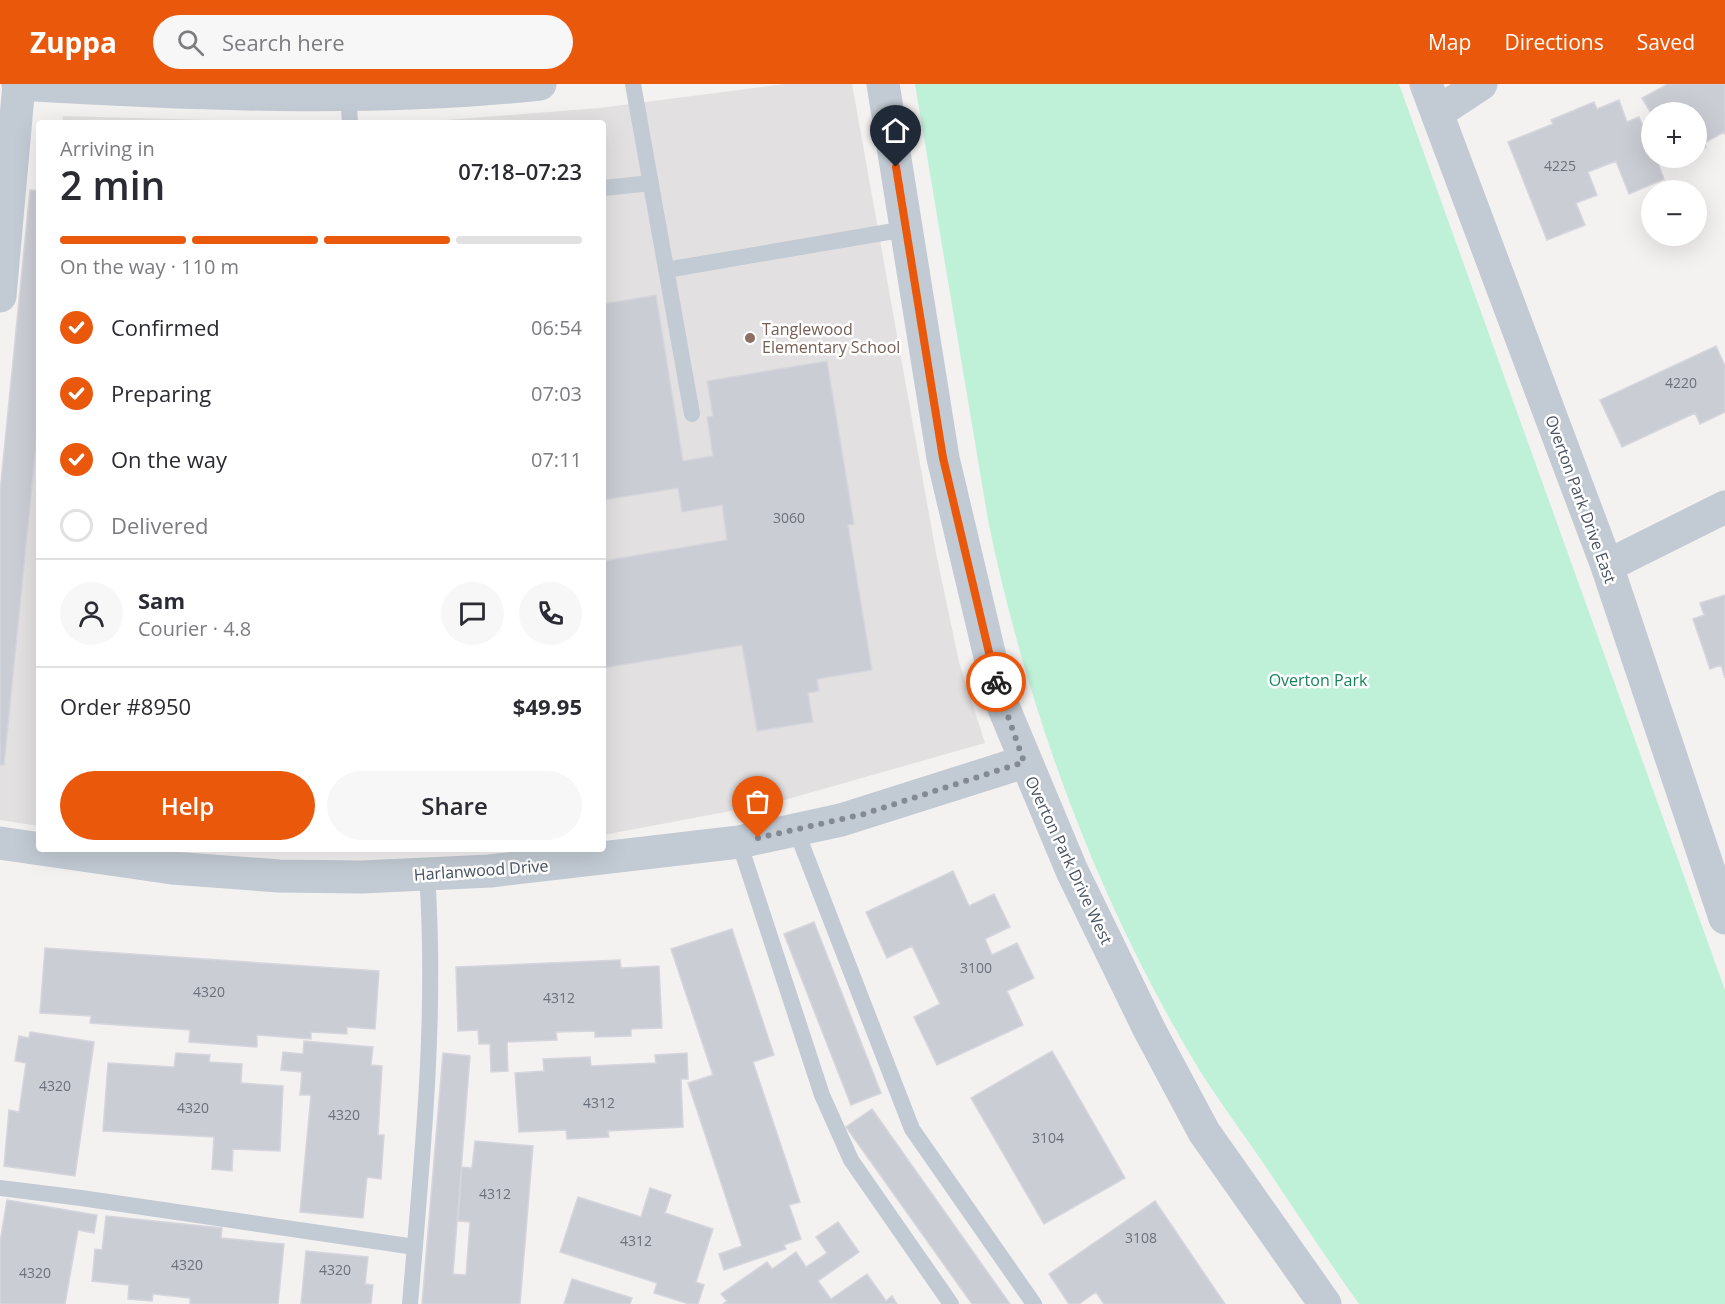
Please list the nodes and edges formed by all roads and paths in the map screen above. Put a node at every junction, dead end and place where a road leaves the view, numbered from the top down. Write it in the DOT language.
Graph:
graph roads {
  1 [pos="19,84"];
  2 [pos="540,84"];
  3 [pos="633,84"];
  4 [pos="883,84"];
  5 [pos="1481,84"];
  6 [pos="337,98"];
  7 [pos="1431,98"];
  8 [pos="651,183"];
  9 [pos="606,188"];
  10 [pos="906,229"];
  11 [pos="666,270"];
  12 [pos="0,296"];
  13 [pos="692,414"];
  14 [pos="1725,507"];
  15 [pos="1607,566"];
  16 [pos="1024,762"];
  17 [pos="796,830"];
  18 [pos="739,842"];
  19 [pos="0,843"];
  20 [pos="36,848"];
  21 [pos="62,852"];
  22 [pos="427,874"];
  23 [pos="1725,918"];
  24 [pos="0,1188"];
  25 [pos="415,1247"];
  26 [pos="411,1304"];
  27 [pos="951,1304"];
  28 [pos="1034,1304"];
  29 [pos="1325,1304"];
  1 -- 6 [label="street"];
  1 -- 12 [label="street"];
  2 -- 6 [label="street"];
  3 -- 8 [label="lane"];
  4 -- 10 [label="street, Overton Park Drive West"];
  5 -- 7 [label="street"];
  7 -- 15 [label="street, Overton Park Drive East"];
  8 -- 9 [label="lane"];
  8 -- 11 [label="lane"];
  10 -- 11 [label="lane"];
  10 -- 16 [label="street, Overton Park Drive West"];
  11 -- 13 [label="lane"];
  14 -- 15 [label="street"];
  15 -- 23 [label="street, Overton Park Drive East"];
  16 -- 17 [label="street, Harlanwood Drive"];
  16 -- 29 [label="street, Overton Park Drive West"];
  17 -- 18 [label="street, Harlanwood Drive"];
  17 -- 28 [label="lane"];
  18 -- 22 [label="street, Harlanwood Drive"];
  18 -- 27 [label="lane"];
  19 -- 20 [label="street, Harlanwood Drive"];
  21 -- 22 [label="street, Harlanwood Drive"];
  22 -- 25 [label="lane"];
  24 -- 25 [label="lane"];
  25 -- 26 [label="lane"];
}
